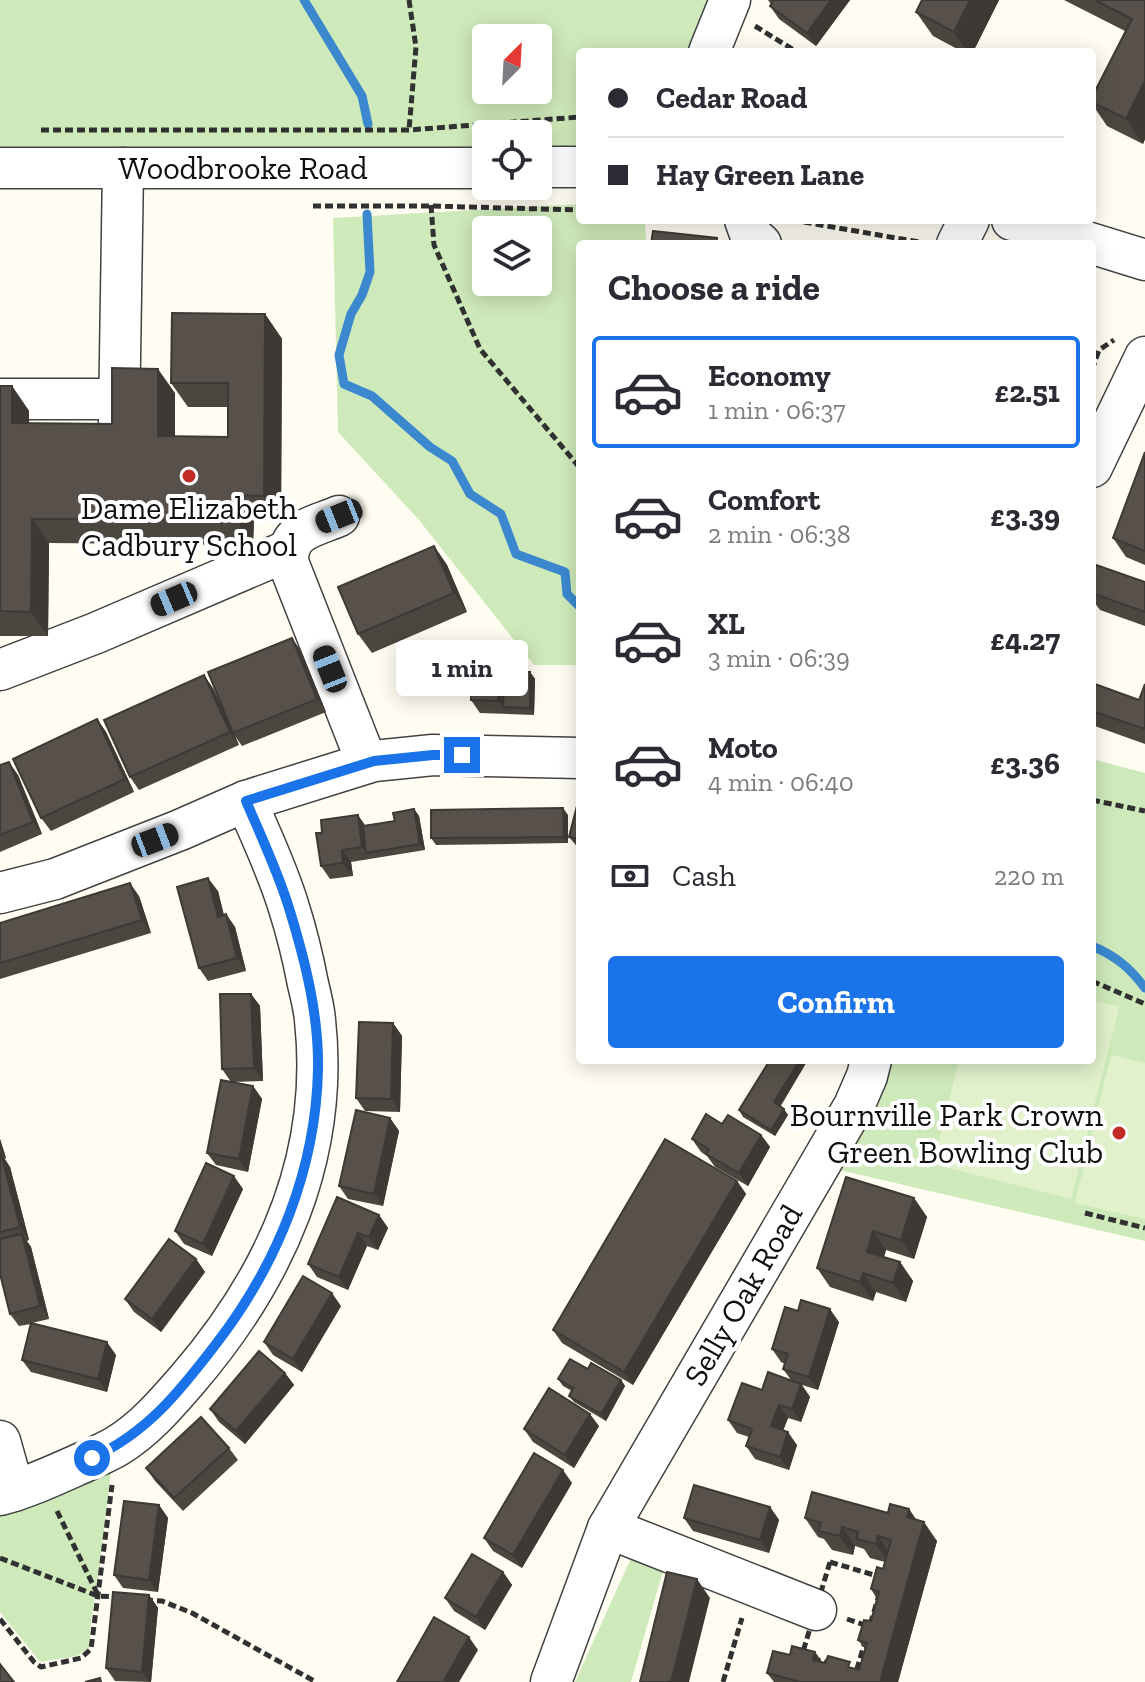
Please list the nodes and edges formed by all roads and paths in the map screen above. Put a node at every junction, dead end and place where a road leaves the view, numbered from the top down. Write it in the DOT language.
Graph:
graph roads {
  1 [pos="409,0"];
  2 [pos="728,5"];
  3 [pos="711,48"];
  4 [pos="791,48"];
  5 [pos="576,117"];
  6 [pos="31,130"];
  7 [pos="409,130"];
  8 [pos="552,167"];
  9 [pos="576,167"];
  10 [pos="0,168"];
  11 [pos="123,168"];
  12 [pos="418,168"];
  13 [pos="472,168"];
  14 [pos="307,206"];
  15 [pos="431,206"];
  16 [pos="576,210"];
  17 [pos="815,224"];
  18 [pos="1027,224"];
  19 [pos="906,240"];
  20 [pos="1080,240"];
  21 [pos="1096,245"];
  22 [pos="1145,260"];
  23 [pos="1145,357"];
  24 [pos="0,399"];
  25 [pos="1096,459"];
  26 [pos="576,463"];
  27 [pos="339,516"];
  28 [pos="287,551"];
  29 [pos="0,670"];
  30 [pos="576,758"];
  31 [pos="367,763"];
  32 [pos="246,801"];
  33 [pos="1096,801"];
  34 [pos="1145,811"];
  35 [pos="0,893"];
  36 [pos="1096,983"];
  37 [pos="1145,1004"];
  38 [pos="870,1064"];
  39 [pos="1085,1213"];
  40 [pos="1145,1228"];
  41 [pos="0,1441"];
  42 [pos="117,1446"];
  43 [pos="19,1489"];
  44 [pos="608,1528"];
  45 [pos="0,1558"];
  46 [pos="830,1562"];
  47 [pos="752,1584"];
  48 [pos="98,1596"];
  49 [pos="123,1598"];
  50 [pos="136,1599"];
  51 [pos="816,1610"];
  52 [pos="0,1619"];
  53 [pos="802,1655"];
  54 [pos="316,1682"];
  55 [pos="551,1682"];
  56 [pos="723,1682"];
  1 -- 7 [label="path"];
  2 -- 3 [label="street"];
  2 -- 4 [label="path"];
  5 -- 7 [label="path"];
  6 -- 7 [label="path"];
  7 -- 12 [label="path"];
  8 -- 9 [label="street"];
  10 -- 11 [label="street, Woodbrooke Road"];
  11 -- 12 [label="street, Woodbrooke Road"];
  11 -- 24 [label="street"];
  12 -- 13 [label="street, Woodbrooke Road"];
  12 -- 15 [label="path"];
  14 -- 15 [label="path"];
  15 -- 16 [label="path"];
  15 -- 26 [label="path"];
  17 -- 19 [label="path"];
  18 -- 20 [label="street"];
  21 -- 22 [label="street"];
  23 -- 25 [label="street"];
  27 -- 28 [label="street"];
  28 -- 29 [label="street"];
  28 -- 31 [label="street"];
  30 -- 31 [label="street"];
  31 -- 32 [label="street"];
  32 -- 35 [label="street"];
  32 -- 42 [label="street"];
  33 -- 34 [label="path"];
  36 -- 37 [label="path"];
  38 -- 44 [label="street, Selly Oak Road"];
  39 -- 40 [label="path"];
  41 -- 43 [label="street"];
  42 -- 43 [label="street"];
  42 -- 48 [label="path"];
  43 -- 48 [label="path"];
  44 -- 47 [label="street"];
  44 -- 55 [label="street, Selly Oak Road"];
  45 -- 48 [label="path"];
  46 -- 53 [label="path"];
  47 -- 51 [label="street"];
  47 -- 56 [label="path"];
  48 -- 49 [label="path"];
  48 -- 52 [label="path"];
  50 -- 54 [label="path"];
}
